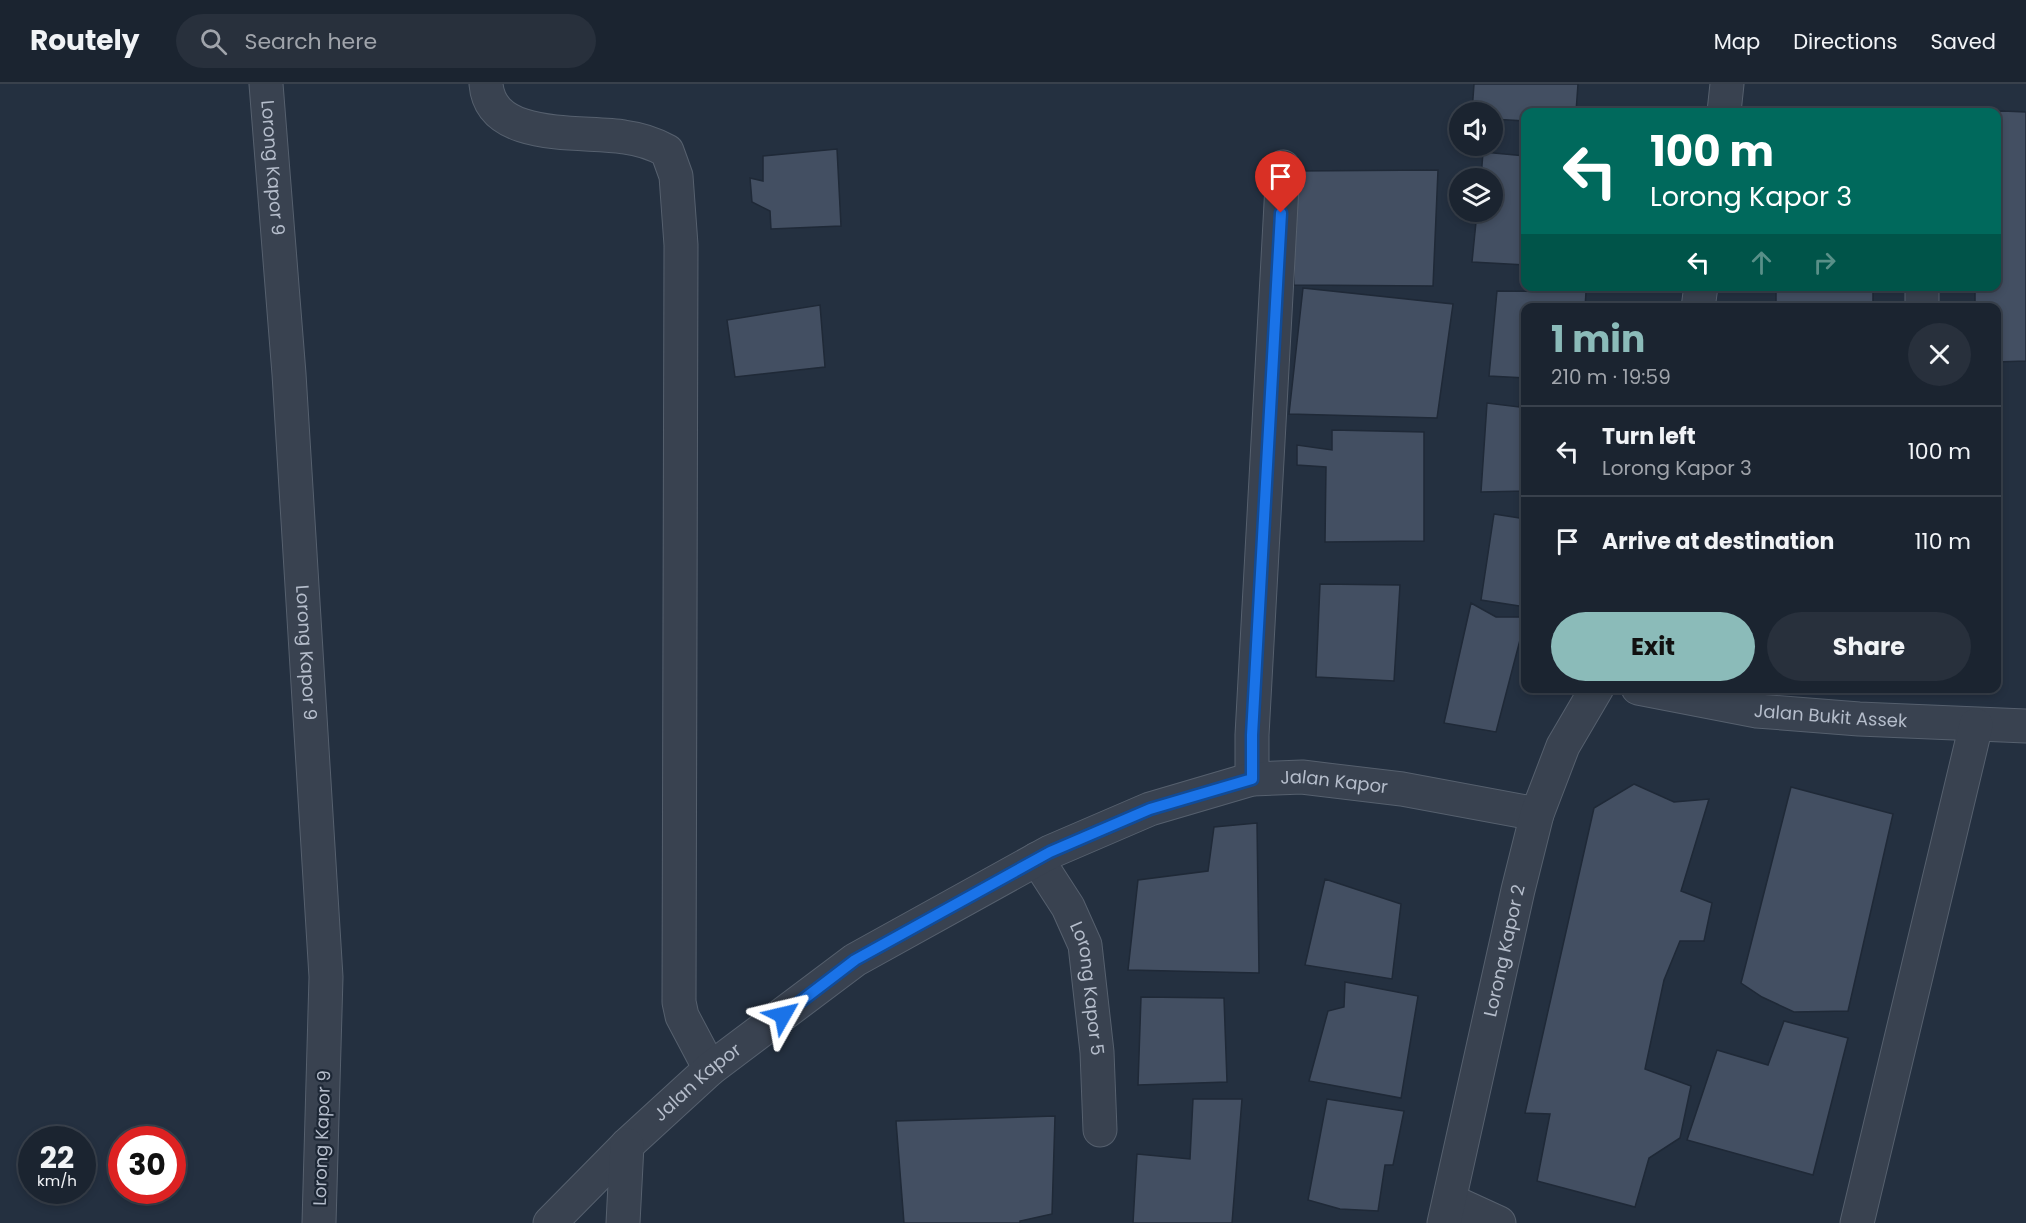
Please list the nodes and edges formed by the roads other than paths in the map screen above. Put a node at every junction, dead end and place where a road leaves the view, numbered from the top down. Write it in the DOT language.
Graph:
graph roads {
  1 [pos="266,84"];
  2 [pos="486,84"];
  3 [pos="1727,84"];
  4 [pos="1724,108"];
  5 [pos="1283,167"];
  6 [pos="1594,693"];
  7 [pos="1664,693"];
  8 [pos="1976,725"];
  9 [pos="2026,726"];
  10 [pos="1252,779"];
  11 [pos="1537,814"];
  12 [pos="1037,859"];
  13 [pos="710,1069"];
  14 [pos="1100,1130"];
  15 [pos="627,1145"];
  16 [pos="1448,1212"];
  17 [pos="319,1223"];
  18 [pos="550,1223"];
  19 [pos="623,1223"];
  20 [pos="1499,1223"];
  21 [pos="1857,1223"];
  1 -- 17 [label="street, Lorong Kapor 9"];
  2 -- 13 [label="street"];
  3 -- 4 [label="street"];
  5 -- 10 [label="street"];
  6 -- 11 [label="street, Lorong Kapor 2"];
  7 -- 8 [label="street, Jalan Bukit Assek"];
  8 -- 9 [label="street, Jalan Bukit Assek"];
  8 -- 21 [label="street"];
  10 -- 11 [label="street, Jalan Kapor"];
  10 -- 12 [label="street, Jalan Kapor"];
  11 -- 16 [label="street, Lorong Kapor 2"];
  12 -- 13 [label="street, Jalan Kapor"];
  12 -- 14 [label="street, Lorong Kapor 5"];
  13 -- 15 [label="street, Jalan Kapor"];
  15 -- 18 [label="street, Jalan Kapor"];
  15 -- 19 [label="street"];
  16 -- 20 [label="street"];
}
